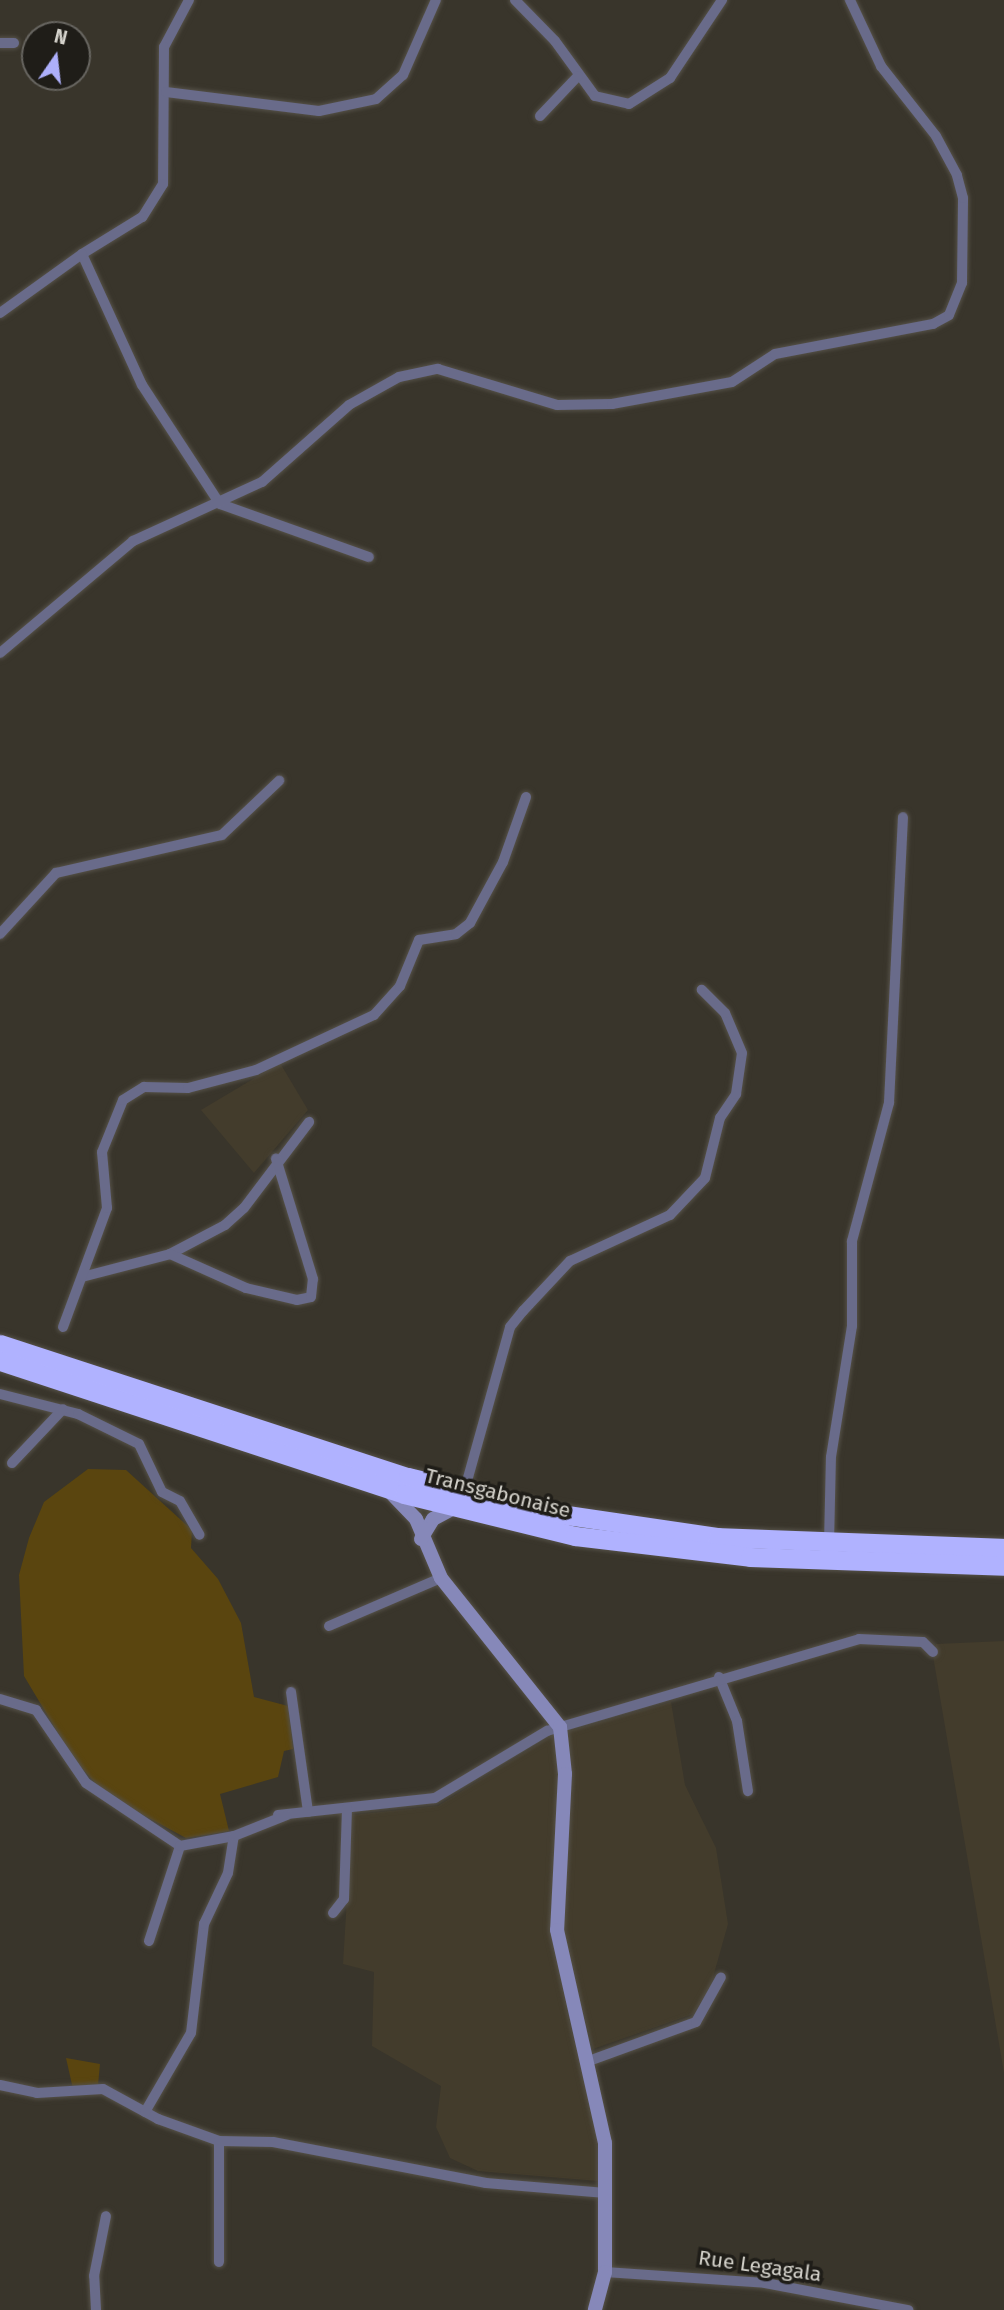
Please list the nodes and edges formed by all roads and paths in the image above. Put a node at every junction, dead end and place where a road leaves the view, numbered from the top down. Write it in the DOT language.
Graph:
graph roads {
  1 [pos="189,0"];
  2 [pos="436,0"];
  3 [pos="514,0"];
  4 [pos="722,0"];
  5 [pos="850,0"];
  6 [pos="0,43"];
  7 [pos="14,43"];
  8 [pos="578,76"];
  9 [pos="166,92"];
  10 [pos="540,116"];
  11 [pos="82,254"];
  12 [pos="0,313"];
  13 [pos="220,503"];
  14 [pos="369,557"];
  15 [pos="0,653"];
  16 [pos="279,781"];
  17 [pos="526,797"];
  18 [pos="903,817"];
  19 [pos="0,934"];
  20 [pos="702,990"];
  21 [pos="309,1122"];
  22 [pos="276,1159"];
  23 [pos="170,1254"];
  24 [pos="82,1277"];
  25 [pos="63,1327"];
  26 [pos="0,1344"];
  27 [pos="0,1362"];
  28 [pos="0,1394"];
  29 [pos="63,1409"];
  30 [pos="12,1464"];
  31 [pos="379,1485"];
  32 [pos="460,1499"];
  33 [pos="200,1535"];
  34 [pos="421,1539"];
  35 [pos="830,1543"];
  36 [pos="1004,1548"];
  37 [pos="1004,1566"];
  38 [pos="441,1578"];
  39 [pos="329,1626"];
  40 [pos="933,1652"];
  41 [pos="719,1677"];
  42 [pos="291,1692"];
  43 [pos="0,1699"];
  44 [pos="560,1727"];
  45 [pos="748,1791"];
  46 [pos="347,1808"];
  47 [pos="308,1812"];
  48 [pos="234,1836"];
  49 [pos="180,1846"];
  50 [pos="333,1913"];
  51 [pos="149,1941"];
  52 [pos="721,1977"];
  53 [pos="586,2062"];
  54 [pos="0,2085"];
  55 [pos="145,2112"];
  56 [pos="219,2141"];
  57 [pos="606,2193"];
  58 [pos="106,2216"];
  59 [pos="219,2262"];
  60 [pos="605,2272"];
  61 [pos="96,2310"];
  62 [pos="596,2310"];
  63 [pos="908,2310"];
  1 -- 9 [label="street"];
  2 -- 9 [label="street"];
  3 -- 8 [label="street"];
  4 -- 8 [label="street"];
  5 -- 13 [label="street"];
  6 -- 7 [label="street"];
  8 -- 10 [label="street"];
  9 -- 11 [label="street"];
  11 -- 12 [label="street"];
  11 -- 13 [label="street"];
  13 -- 14 [label="street"];
  13 -- 15 [label="street"];
  16 -- 19 [label="street"];
  17 -- 24 [label="street"];
  18 -- 35 [label="street"];
  20 -- 32 [label="street"];
  21 -- 22 [label="street"];
  22 -- 23 [label="street"];
  22 -- 23 [label="street"];
  23 -- 24 [label="street"];
  24 -- 25 [label="street"];
  26 -- 32 [label="highway, Transgabonaise"];
  27 -- 31 [label="highway, Transgabonaise"];
  28 -- 29 [label="street"];
  29 -- 30 [label="street"];
  29 -- 33 [label="street"];
  31 -- 32 [label="highway, Transgabonaise"];
  31 -- 34 [label="street"];
  32 -- 34 [label="street"];
  32 -- 35 [label="highway, Transgabonaise"];
  32 -- 37 [label="highway, Transgabonaise"];
  34 -- 38 [label="street"];
  35 -- 36 [label="highway, Transgabonaise"];
  38 -- 39 [label="street"];
  38 -- 44 [label="street"];
  40 -- 41 [label="street"];
  41 -- 44 [label="street"];
  41 -- 45 [label="street"];
  42 -- 47 [label="street"];
  43 -- 49 [label="street"];
  44 -- 46 [label="street"];
  44 -- 53 [label="street"];
  46 -- 47 [label="street"];
  46 -- 50 [label="street"];
  47 -- 48 [label="street"];
  48 -- 49 [label="street"];
  48 -- 55 [label="street"];
  49 -- 51 [label="street"];
  52 -- 53 [label="street"];
  53 -- 57 [label="street"];
  54 -- 55 [label="street"];
  55 -- 56 [label="street"];
  56 -- 57 [label="street"];
  56 -- 59 [label="street"];
  57 -- 60 [label="street"];
  58 -- 61 [label="street"];
  60 -- 62 [label="street"];
  60 -- 63 [label="street, Rue Legagala"];
}
